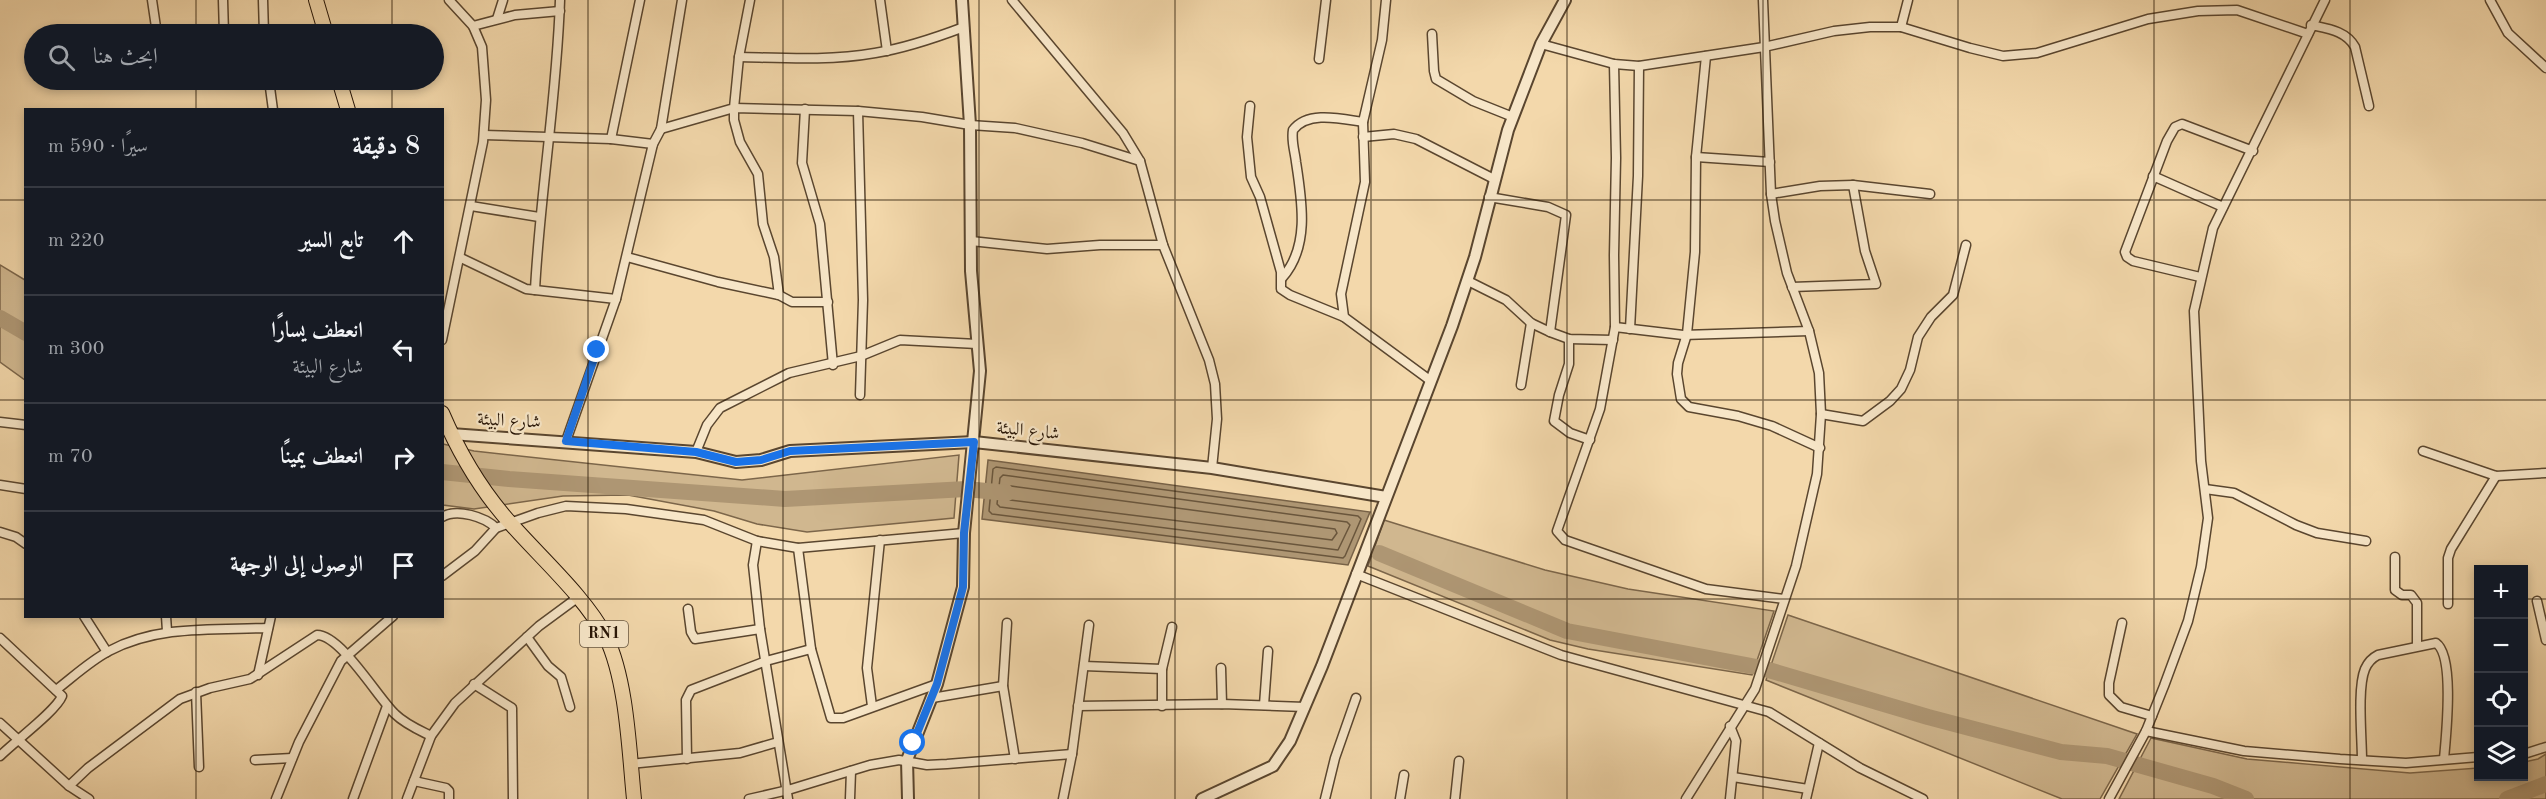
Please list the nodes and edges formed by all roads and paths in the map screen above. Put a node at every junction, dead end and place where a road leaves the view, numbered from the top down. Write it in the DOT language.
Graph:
graph roads {
  1 [pos="152,0"];
  2 [pos="224,0"];
  3 [pos="263,0"];
  4 [pos="316,0"];
  5 [pos="449,0"];
  6 [pos="502,0"];
  7 [pos="560,0"];
  8 [pos="640,0"];
  9 [pos="682,0"];
  10 [pos="750,0"];
  11 [pos="880,0"];
  12 [pos="962,0"];
  13 [pos="1012,0"];
  14 [pos="1326,0"];
  15 [pos="1386,0"];
  16 [pos="1565,0"];
  17 [pos="1763,0"];
  18 [pos="1908,0"];
  19 [pos="2237,0"];
  20 [pos="2325,0"];
  21 [pos="2490,0"];
  22 [pos="2237,10"];
  23 [pos="560,11"];
  24 [pos="497,19"];
  25 [pos="156,24"];
  26 [pos="224,24"];
  27 [pos="264,24"];
  28 [pos="323,24"];
  29 [pos="473,26"];
  30 [pos="964,27"];
  31 [pos="1901,27"];
  32 [pos="2310,30"];
  33 [pos="1432,34"];
  34 [pos="1541,44"];
  35 [pos="1764,47"];
  36 [pos="886,51"];
  37 [pos="1706,56"];
  38 [pos="739,57"];
  39 [pos="1319,59"];
  40 [pos="1614,64"];
  41 [pos="1639,66"];
  42 [pos="2546,68"];
  43 [pos="270,90"];
  44 [pos="342,90"];
  45 [pos="1250,106"];
  46 [pos="2369,106"];
  47 [pos="273,108"];
  48 [pos="347,108"];
  49 [pos="734,108"];
  50 [pos="805,109"];
  51 [pos="858,111"];
  52 [pos="1513,117"];
  53 [pos="1363,122"];
  54 [pos="970,125"];
  55 [pos="661,129"];
  56 [pos="484,135"];
  57 [pos="1363,137"];
  58 [pos="548,138"];
  59 [pos="611,139"];
  60 [pos="653,144"];
  61 [pos="2253,151"];
  62 [pos="1696,157"];
  63 [pos="1140,161"];
  64 [pos="1770,162"];
  65 [pos="2153,176"];
  66 [pos="1494,179"];
  67 [pos="1853,185"];
  68 [pos="1772,194"];
  69 [pos="1930,194"];
  70 [pos="1489,197"];
  71 [pos="471,206"];
  72 [pos="2223,207"];
  73 [pos="539,217"];
  74 [pos="971,241"];
  75 [pos="1163,245"];
  76 [pos="1966,245"];
  77 [pos="627,257"];
  78 [pos="460,258"];
  79 [pos="2200,277"];
  80 [pos="1282,278"];
  81 [pos="1468,282"];
  82 [pos="1792,287"];
  83 [pos="535,290"];
  84 [pos="779,296"];
  85 [pos="616,299"];
  86 [pos="828,302"];
  87 [pos="1344,317"];
  88 [pos="1531,323"];
  89 [pos="1615,327"];
  90 [pos="1630,329"];
  91 [pos="444,331"];
  92 [pos="1550,332"];
  93 [pos="1809,332"];
  94 [pos="1687,334"];
  95 [pos="1569,339"];
  96 [pos="1613,340"];
  97 [pos="977,344"];
  98 [pos="861,356"];
  99 [pos="833,364"];
  100 [pos="1431,381"];
  101 [pos="1521,385"];
  102 [pos="860,395"];
  103 [pos="1821,414"];
  104 [pos="444,418"];
  105 [pos="0,422"];
  106 [pos="24,425"];
  107 [pos="453,439"];
  108 [pos="1590,440"];
  109 [pos="566,441"];
  110 [pos="974,442"];
  111 [pos="1820,448"];
  112 [pos="2423,451"];
  113 [pos="696,452"];
  114 [pos="1212,468"];
  115 [pos="2546,473"];
  116 [pos="2496,476"];
  117 [pos="0,485"];
  118 [pos="24,489"];
  119 [pos="2205,489"];
  120 [pos="1386,497"];
  121 [pos="444,514"];
  122 [pos="510,524"];
  123 [pos="496,528"];
  124 [pos="0,531"];
  125 [pos="964,533"];
  126 [pos="880,540"];
  127 [pos="757,541"];
  128 [pos="2366,541"];
  129 [pos="24,543"];
  130 [pos="798,548"];
  131 [pos="2396,556"];
  132 [pos="1356,574"];
  133 [pos="444,575"];
  134 [pos="577,598"];
  135 [pos="1784,599"];
  136 [pos="2537,601"];
  137 [pos="2448,604"];
  138 [pos="688,609"];
  139 [pos="85,618"];
  140 [pos="166,618"];
  141 [pos="391,618"];
  142 [pos="272,620"];
  143 [pos="1007,623"];
  144 [pos="2122,623"];
  145 [pos="1089,625"];
  146 [pos="1172,627"];
  147 [pos="760,629"];
  148 [pos="167,631"];
  149 [pos="527,637"];
  150 [pos="0,638"];
  151 [pos="2546,640"];
  152 [pos="2417,646"];
  153 [pos="811,648"];
  154 [pos="1268,651"];
  155 [pos="107,652"];
  156 [pos="346,655"];
  157 [pos="766,661"];
  158 [pos="1083,666"];
  159 [pos="1221,668"];
  160 [pos="1162,669"];
  161 [pos="258,675"];
  162 [pos="474,684"];
  163 [pos="937,684"];
  164 [pos="1003,686"];
  165 [pos="56,690"];
  166 [pos="196,692"];
  167 [pos="932,698"];
  168 [pos="1356,698"];
  169 [pos="1222,704"];
  170 [pos="1264,705"];
  171 [pos="387,706"];
  172 [pos="872,706"];
  173 [pos="1078,706"];
  174 [pos="1162,706"];
  175 [pos="1305,706"];
  176 [pos="1745,706"];
  177 [pos="570,707"];
  178 [pos="2152,716"];
  179 [pos="0,723"];
  180 [pos="1730,726"];
  181 [pos="2146,730"];
  182 [pos="431,736"];
  183 [pos="17,738"];
  184 [pos="778,742"];
  185 [pos="1819,743"];
  186 [pos="2546,747"];
  187 [pos="2528,752"];
  188 [pos="1072,754"];
  189 [pos="0,756"];
  190 [pos="2474,757"];
  191 [pos="292,758"];
  192 [pos="687,759"];
  193 [pos="1015,759"];
  194 [pos="2444,759"];
  195 [pos="255,760"];
  196 [pos="907,760"];
  197 [pos="2361,760"];
  198 [pos="1459,761"];
  199 [pos="630,764"];
  200 [pos="199,767"];
  201 [pos="851,771"];
  202 [pos="1404,775"];
  203 [pos="1733,777"];
  204 [pos="414,782"];
  205 [pos="69,786"];
  206 [pos="1808,789"];
  207 [pos="788,795"];
  208 [pos="89,799"];
  209 [pos="276,799"];
  210 [pos="353,799"];
  211 [pos="407,799"];
  212 [pos="449,799"];
  213 [pos="513,799"];
  214 [pos="634,799"];
  215 [pos="749,799"];
  216 [pos="850,799"];
  217 [pos="908,799"];
  218 [pos="1063,799"];
  219 [pos="1202,799"];
  220 [pos="1325,799"];
  221 [pos="1400,799"];
  222 [pos="1455,799"];
  223 [pos="1686,799"];
  224 [pos="1730,799"];
  225 [pos="1806,799"];
  226 [pos="1923,799"];
  227 [pos="2109,799"];
  1 -- 25 [label="street"];
  2 -- 26 [label="street"];
  3 -- 27 [label="street"];
  4 -- 28 [label="main road"];
  5 -- 29 [label="street"];
  6 -- 24 [label="street"];
  7 -- 23 [label="street"];
  8 -- 59 [label="street"];
  9 -- 55 [label="street"];
  10 -- 38 [label="street"];
  11 -- 36 [label="street"];
  12 -- 30 [label="street"];
  13 -- 63 [label="street"];
  14 -- 39 [label="street"];
  15 -- 53 [label="street"];
  16 -- 34 [label="street"];
  17 -- 35 [label="street"];
  18 -- 31 [label="street"];
  19 -- 22 [label="street"];
  20 -- 32 [label="street"];
  21 -- 42 [label="street"];
  22 -- 31 [label="street"];
  22 -- 32 [label="street"];
  23 -- 24 [label="street"];
  23 -- 58 [label="street"];
  24 -- 29 [label="street"];
  29 -- 56 [label="street"];
  30 -- 36 [label="street"];
  30 -- 54 [label="street"];
  31 -- 35 [label="street"];
  32 -- 46 [label="street"];
  32 -- 61 [label="street"];
  33 -- 52 [label="street"];
  34 -- 40 [label="street"];
  34 -- 52 [label="street"];
  35 -- 37 [label="street"];
  35 -- 64 [label="street"];
  36 -- 38 [label="street"];
  37 -- 41 [label="street"];
  37 -- 62 [label="street"];
  38 -- 49 [label="street"];
  40 -- 41 [label="street"];
  40 -- 89 [label="street"];
  41 -- 90 [label="street"];
  43 -- 47 [label="street"];
  44 -- 48 [label="main road"];
  45 -- 80 [label="street"];
  49 -- 50 [label="street"];
  49 -- 55 [label="street"];
  49 -- 84 [label="street"];
  50 -- 51 [label="street"];
  50 -- 86 [label="street"];
  51 -- 54 [label="street"];
  51 -- 98 [label="street"];
  52 -- 66 [label="street"];
  53 -- 57 [label="street"];
  53 -- 80 [label="street"];
  54 -- 63 [label="street"];
  54 -- 74 [label="street"];
  55 -- 60 [label="street"];
  56 -- 58 [label="street"];
  56 -- 71 [label="street"];
  57 -- 66 [label="street"];
  57 -- 87 [label="street"];
  58 -- 59 [label="street"];
  58 -- 73 [label="street"];
  59 -- 60 [label="street"];
  60 -- 77 [label="street"];
  61 -- 65 [label="street"];
  61 -- 72 [label="street"];
  62 -- 64 [label="street"];
  62 -- 94 [label="street"];
  63 -- 75 [label="street"];
  64 -- 68 [label="street"];
  65 -- 72 [label="street"];
  65 -- 79 [label="street"];
  66 -- 70 [label="street"];
  67 -- 68 [label="street"];
  67 -- 69 [label="street"];
  67 -- 82 [label="street"];
  68 -- 82 [label="street"];
  70 -- 81 [label="street"];
  70 -- 92 [label="street"];
  71 -- 73 [label="street"];
  71 -- 78 [label="street"];
  72 -- 79 [label="street"];
  73 -- 83 [label="street"];
  74 -- 75 [label="street"];
  74 -- 97 [label="street"];
  75 -- 114 [label="street"];
  76 -- 103 [label="street"];
  77 -- 84 [label="street"];
  77 -- 85 [label="street"];
  78 -- 83 [label="street"];
  78 -- 91 [label="street"];
  79 -- 119 [label="street"];
  80 -- 87 [label="street"];
  81 -- 88 [label="street"];
  81 -- 100 [label="street"];
  82 -- 93 [label="street"];
  83 -- 85 [label="street"];
  84 -- 86 [label="street"];
  85 -- 109 [label="street"];
  86 -- 99 [label="street"];
  87 -- 100 [label="street"];
  88 -- 92 [label="street"];
  88 -- 101 [label="street"];
  89 -- 90 [label="street"];
  89 -- 96 [label="street"];
  90 -- 94 [label="street"];
  92 -- 95 [label="street"];
  93 -- 94 [label="street"];
  93 -- 103 [label="street"];
  94 -- 111 [label="street"];
  95 -- 96 [label="street"];
  95 -- 108 [label="street"];
  96 -- 108 [label="street"];
  97 -- 98 [label="street"];
  97 -- 110 [label="street"];
  98 -- 99 [label="street"];
  98 -- 102 [label="street"];
  99 -- 113 [label="street"];
  100 -- 120 [label="street"];
  103 -- 111 [label="street"];
  104 -- 107 [label="main road, RN1"];
  105 -- 106 [label="street"];
  107 -- 109 [label="street, شارع البيئة"];
  107 -- 122 [label="main road, RN1"];
  108 -- 135 [label="street"];
  109 -- 113 [label="street, شارع البيئة"];
  110 -- 113 [label="street, شارع البيئة"];
  110 -- 114 [label="street, شارع البيئة"];
  110 -- 125 [label="street"];
  111 -- 135 [label="street"];
  112 -- 116 [label="street"];
  114 -- 120 [label="street, شارع البيئة"];
  115 -- 116 [label="street"];
  116 -- 137 [label="street"];
  117 -- 118 [label="street"];
  119 -- 128 [label="street"];
  119 -- 178 [label="street"];
  120 -- 132 [label="street"];
  121 -- 123 [label="street"];
  122 -- 123 [label="street"];
  122 -- 127 [label="street"];
  122 -- 134 [label="main road, RN1"];
  123 -- 133 [label="street"];
  124 -- 129 [label="street"];
  125 -- 126 [label="street"];
  125 -- 163 [label="street"];
  126 -- 130 [label="street"];
  126 -- 172 [label="street"];
  127 -- 130 [label="street"];
  127 -- 147 [label="street"];
  130 -- 153 [label="street"];
  131 -- 152 [label="street"];
  132 -- 175 [label="street"];
  132 -- 176 [label="street"];
  134 -- 149 [label="street"];
  134 -- 199 [label="main road, RN1"];
  135 -- 176 [label="street"];
  136 -- 151 [label="street"];
  138 -- 147 [label="street"];
  139 -- 155 [label="street"];
  140 -- 148 [label="street"];
  141 -- 156 [label="street"];
  142 -- 148 [label="street"];
  142 -- 161 [label="street"];
  143 -- 164 [label="street"];
  144 -- 178 [label="street"];
  145 -- 158 [label="street"];
  146 -- 160 [label="street"];
  147 -- 157 [label="street"];
  148 -- 155 [label="street"];
  149 -- 162 [label="street"];
  149 -- 177 [label="street"];
  150 -- 165 [label="street"];
  152 -- 194 [label="street"];
  152 -- 197 [label="street"];
  153 -- 157 [label="street"];
  153 -- 172 [label="street"];
  154 -- 170 [label="street"];
  155 -- 165 [label="street"];
  156 -- 161 [label="street"];
  156 -- 171 [label="street"];
  156 -- 191 [label="street"];
  157 -- 184 [label="street"];
  157 -- 192 [label="street"];
  158 -- 160 [label="street"];
  158 -- 173 [label="street"];
  159 -- 169 [label="street"];
  160 -- 174 [label="street"];
  161 -- 166 [label="street"];
  162 -- 182 [label="street"];
  162 -- 213 [label="street"];
  163 -- 167 [label="street"];
  163 -- 172 [label="street"];
  164 -- 167 [label="street"];
  164 -- 193 [label="street"];
  165 -- 183 [label="street"];
  166 -- 200 [label="street"];
  166 -- 205 [label="street"];
  167 -- 196 [label="street"];
  168 -- 220 [label="street"];
  169 -- 170 [label="street"];
  169 -- 174 [label="street"];
  170 -- 175 [label="street"];
  171 -- 182 [label="street"];
  171 -- 210 [label="street"];
  173 -- 174 [label="street"];
  173 -- 188 [label="street"];
  175 -- 219 [label="street"];
  176 -- 180 [label="street"];
  176 -- 185 [label="street"];
  178 -- 181 [label="street"];
  179 -- 183 [label="street"];
  180 -- 203 [label="street"];
  180 -- 223 [label="street"];
  181 -- 197 [label="street"];
  181 -- 227 [label="street"];
  182 -- 204 [label="street"];
  183 -- 189 [label="street"];
  183 -- 205 [label="street"];
  184 -- 192 [label="street"];
  184 -- 207 [label="street"];
  185 -- 206 [label="street"];
  185 -- 226 [label="street"];
  186 -- 187 [label="street"];
  188 -- 193 [label="street"];
  188 -- 218 [label="street"];
  190 -- 194 [label="street"];
  191 -- 195 [label="street"];
  191 -- 209 [label="street"];
  192 -- 199 [label="street"];
  193 -- 196 [label="street"];
  194 -- 197 [label="street"];
  196 -- 201 [label="street"];
  196 -- 217 [label="street"];
  198 -- 222 [label="street"];
  199 -- 214 [label="main road, RN1"];
  201 -- 207 [label="street"];
  201 -- 216 [label="street"];
  202 -- 221 [label="street"];
  203 -- 206 [label="street"];
  203 -- 224 [label="street"];
  204 -- 211 [label="street"];
  204 -- 212 [label="street"];
  205 -- 208 [label="street"];
  206 -- 225 [label="street"];
  207 -- 215 [label="street"];
}
